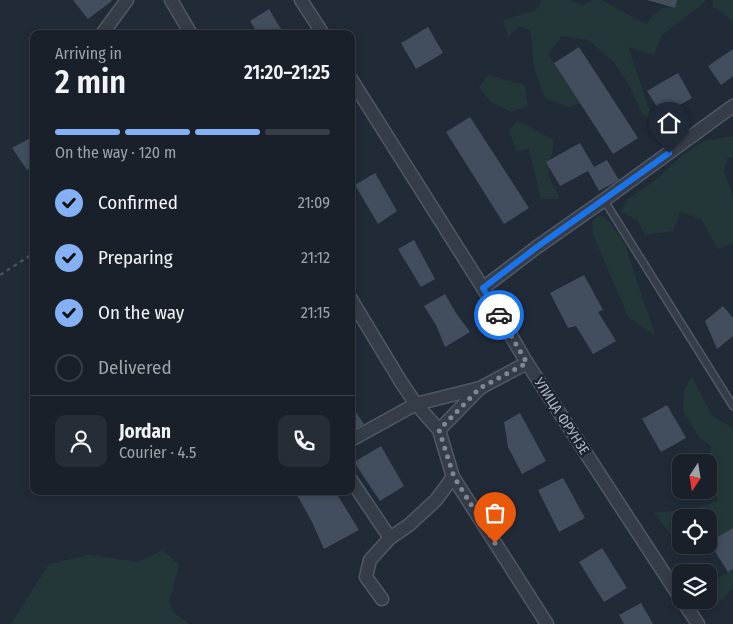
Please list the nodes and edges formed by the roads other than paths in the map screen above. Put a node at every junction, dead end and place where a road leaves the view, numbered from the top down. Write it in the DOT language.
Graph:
graph roads {
  1 [pos="127,0"];
  2 [pos="171,0"];
  3 [pos="301,0"];
  4 [pos="105,30"];
  5 [pos="189,30"];
  6 [pos="320,30"];
  7 [pos="355,85"];
  8 [pos="733,106"];
  9 [pos="604,200"];
  10 [pos="483,288"];
  11 [pos="355,305"];
  12 [pos="527,363"];
  13 [pos="480,388"];
  14 [pos="416,404"];
  15 [pos="733,406"];
  16 [pos="439,430"];
  17 [pos="355,438"];
  18 [pos="454,477"];
  19 [pos="355,486"];
  20 [pos="390,538"];
  21 [pos="672,585"];
  22 [pos="382,599"];
  23 [pos="688,609"];
  24 [pos="547,624"];
  25 [pos="698,624"];
  1 -- 4 [label="street"];
  2 -- 5 [label="street"];
  3 -- 6 [label="street"];
  7 -- 10 [label="street, УЛИЦА ФРУНЗЕ"];
  8 -- 9 [label="street"];
  9 -- 10 [label="street"];
  9 -- 15 [label="lane"];
  10 -- 12 [label="street, УЛИЦА ФРУНЗЕ"];
  11 -- 14 [label="street"];
  12 -- 13 [label="street"];
  12 -- 21 [label="street, УЛИЦА ФРУНЗЕ"];
  13 -- 14 [label="street"];
  13 -- 16 [label="street"];
  14 -- 16 [label="street"];
  14 -- 17 [label="street"];
  16 -- 18 [label="street"];
  18 -- 20 [label="street"];
  18 -- 24 [label="street"];
  19 -- 20 [label="street"];
  20 -- 22 [label="street"];
  23 -- 25 [label="street, УЛИЦА ФРУНЗЕ"];
}
